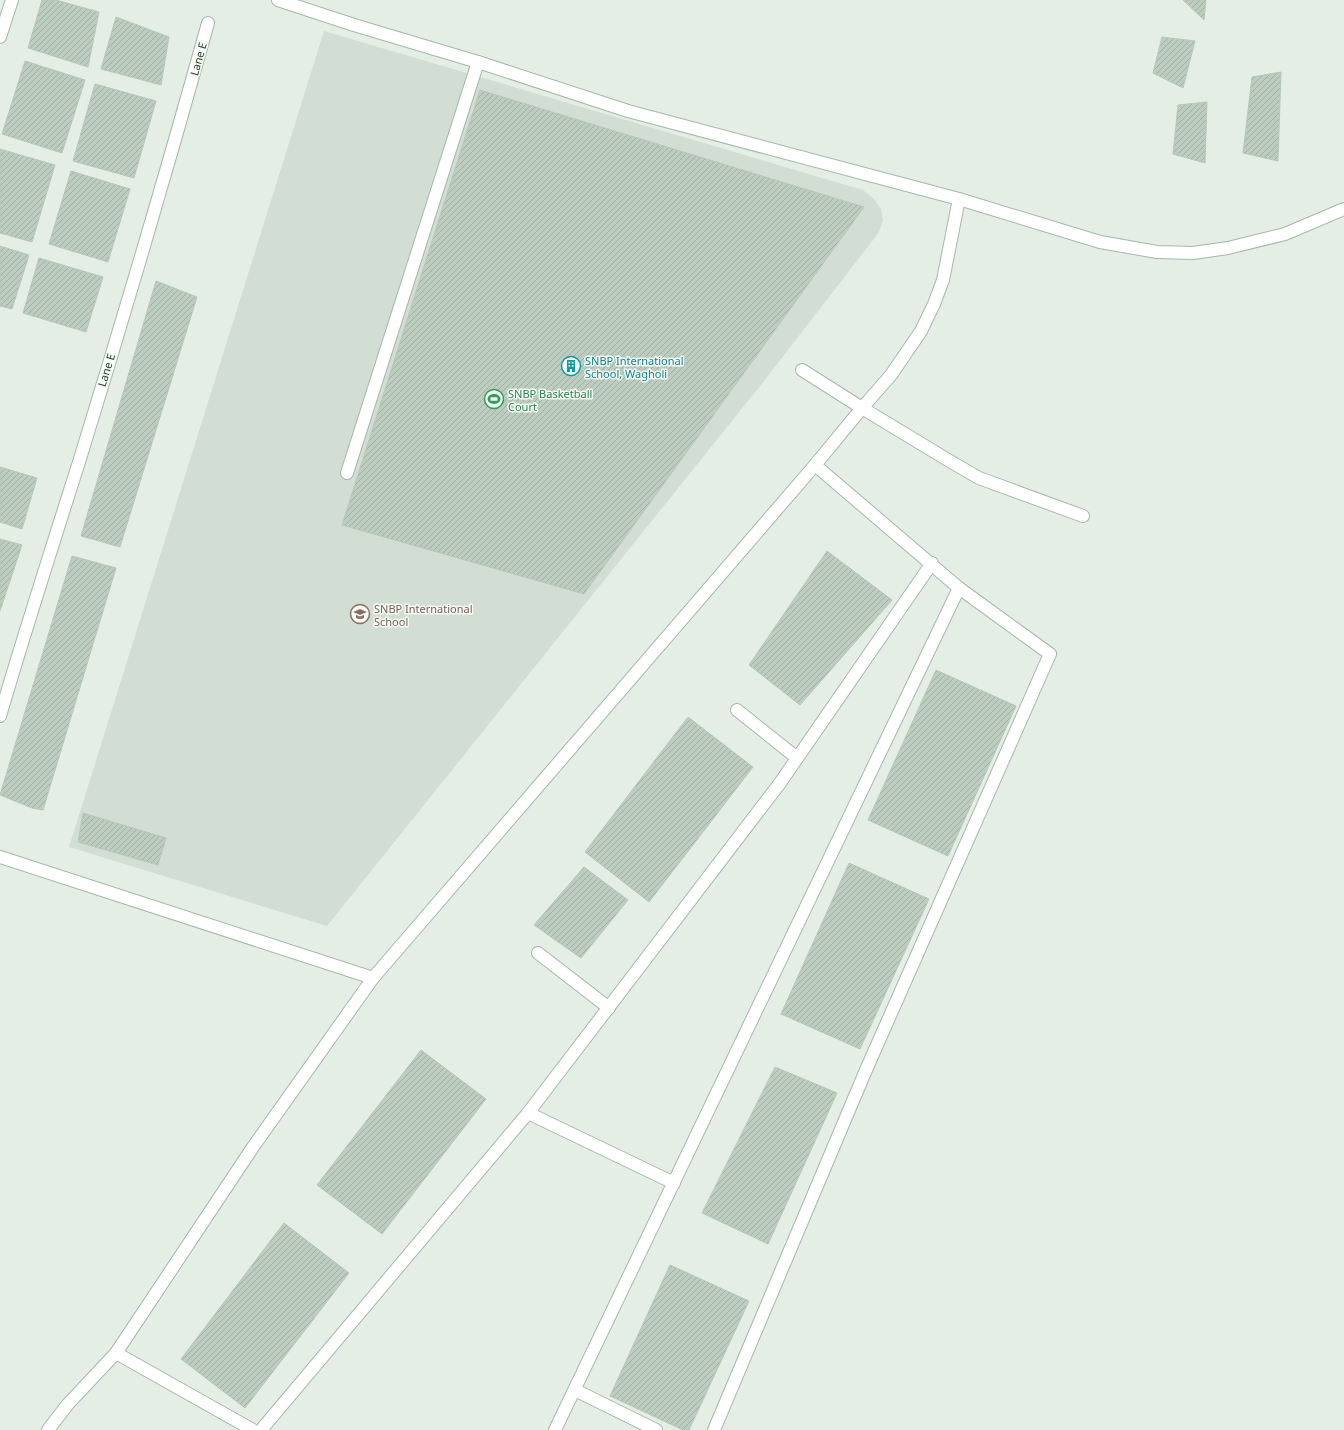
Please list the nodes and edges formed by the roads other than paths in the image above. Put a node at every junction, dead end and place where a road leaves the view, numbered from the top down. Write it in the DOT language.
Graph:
graph roads {
  1 [pos="12,0"];
  2 [pos="278,0"];
  3 [pos="208,23"];
  4 [pos="0,37"];
  5 [pos="478,62"];
  6 [pos="959,199"];
  7 [pos="1344,209"];
  8 [pos="802,370"];
  9 [pos="862,408"];
  10 [pos="816,465"];
  11 [pos="347,472"];
  12 [pos="1083,516"];
  13 [pos="932,563"];
  14 [pos="959,588"];
  15 [pos="737,710"];
  16 [pos="0,716"];
  17 [pos="797,758"];
  18 [pos="0,857"];
  19 [pos="538,953"];
  20 [pos="373,978"];
  21 [pos="609,1008"];
  22 [pos="528,1113"];
  23 [pos="674,1183"];
  24 [pos="116,1353"];
  25 [pos="575,1390"];
  26 [pos="48,1430"];
  27 [pos="253,1430"];
  28 [pos="261,1430"];
  29 [pos="555,1430"];
  30 [pos="656,1430"];
  31 [pos="714,1430"];
  1 -- 4 [label="street"];
  2 -- 5 [label="street"];
  3 -- 16 [label="street, Lane E"];
  5 -- 6 [label="street"];
  5 -- 11 [label="street"];
  6 -- 7 [label="street"];
  6 -- 9 [label="street"];
  8 -- 9 [label="street"];
  9 -- 10 [label="street"];
  9 -- 12 [label="street"];
  10 -- 13 [label="street"];
  10 -- 20 [label="street"];
  13 -- 14 [label="street"];
  13 -- 17 [label="street"];
  14 -- 23 [label="street"];
  14 -- 31 [label="street"];
  15 -- 17 [label="street"];
  17 -- 21 [label="street"];
  18 -- 20 [label="street"];
  19 -- 21 [label="street"];
  20 -- 24 [label="street"];
  21 -- 22 [label="street"];
  22 -- 23 [label="street"];
  22 -- 28 [label="street"];
  23 -- 25 [label="street"];
  24 -- 26 [label="street"];
  24 -- 27 [label="street"];
  25 -- 29 [label="street"];
  25 -- 30 [label="street"];
}
